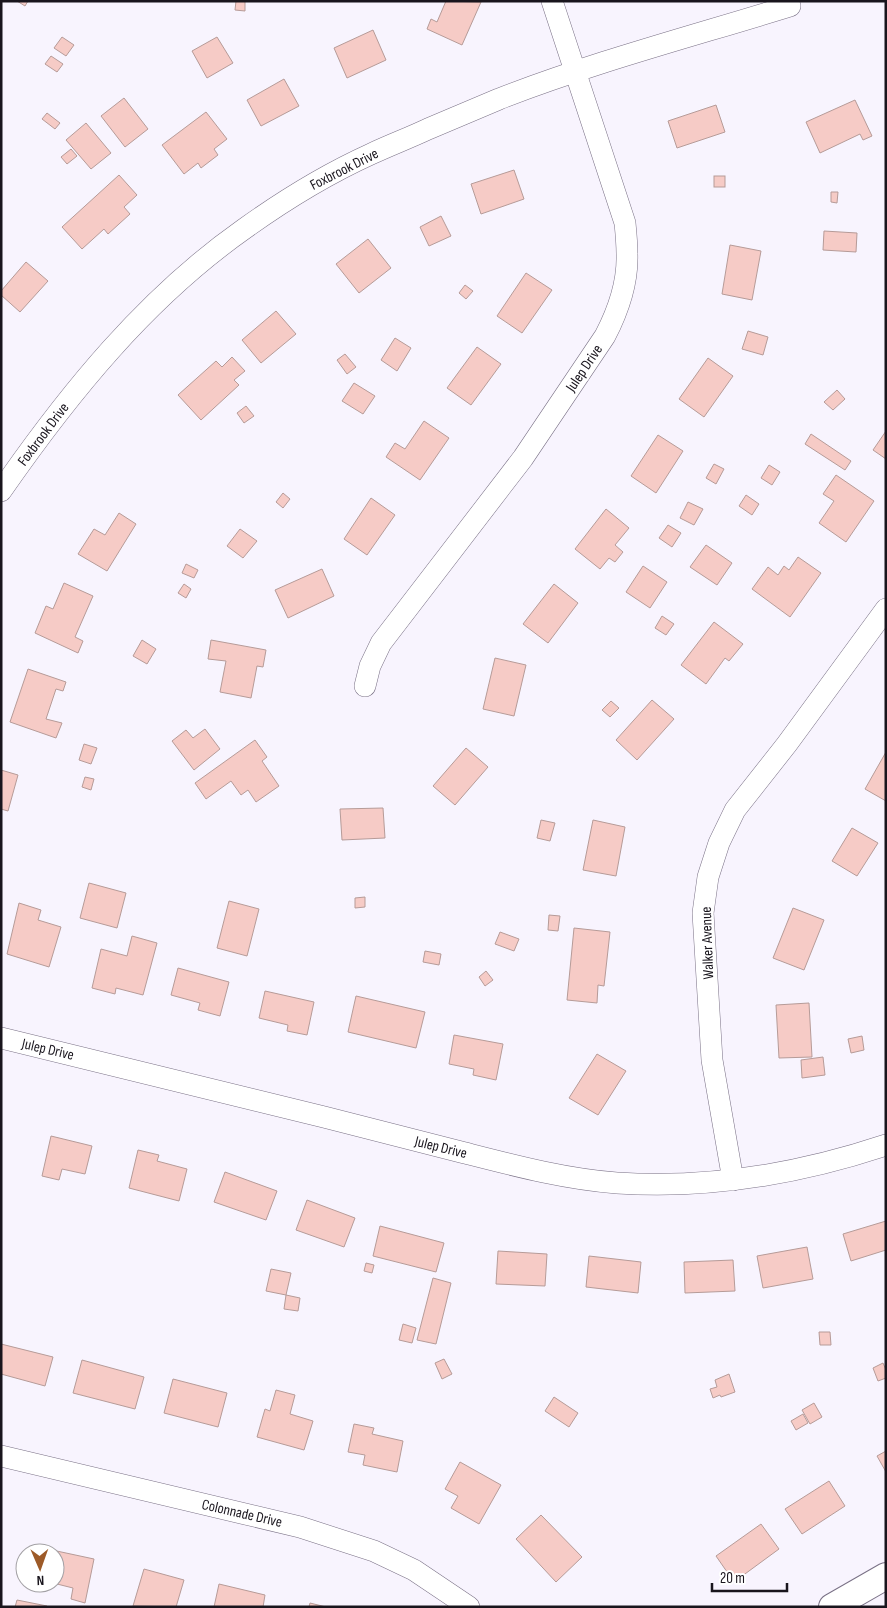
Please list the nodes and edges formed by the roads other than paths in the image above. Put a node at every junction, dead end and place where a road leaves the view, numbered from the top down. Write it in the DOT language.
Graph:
graph roads {
  1 [pos="552,1"];
  2 [pos="790,6"];
  3 [pos="576,72"];
  4 [pos="1,491"];
  5 [pos="886,608"];
  6 [pos="365,686"];
  7 [pos="1,1038"];
  8 [pos="886,1146"];
  9 [pos="733,1180"];
  10 [pos="1,1456"];
  11 [pos="886,1576"];
  12 [pos="470,1607"];
  13 [pos="832,1607"];
  1 -- 3 [label="street, Julep Drive"];
  2 -- 3 [label="street, Foxbrook Drive"];
  3 -- 4 [label="street, Foxbrook Drive"];
  3 -- 6 [label="street, Julep Drive"];
  5 -- 9 [label="street, Walker Avenue"];
  7 -- 9 [label="street, Julep Drive"];
  8 -- 9 [label="street, Julep Drive"];
  10 -- 12 [label="street, Colonnade Drive"];
  11 -- 13 [label="street"];
}
